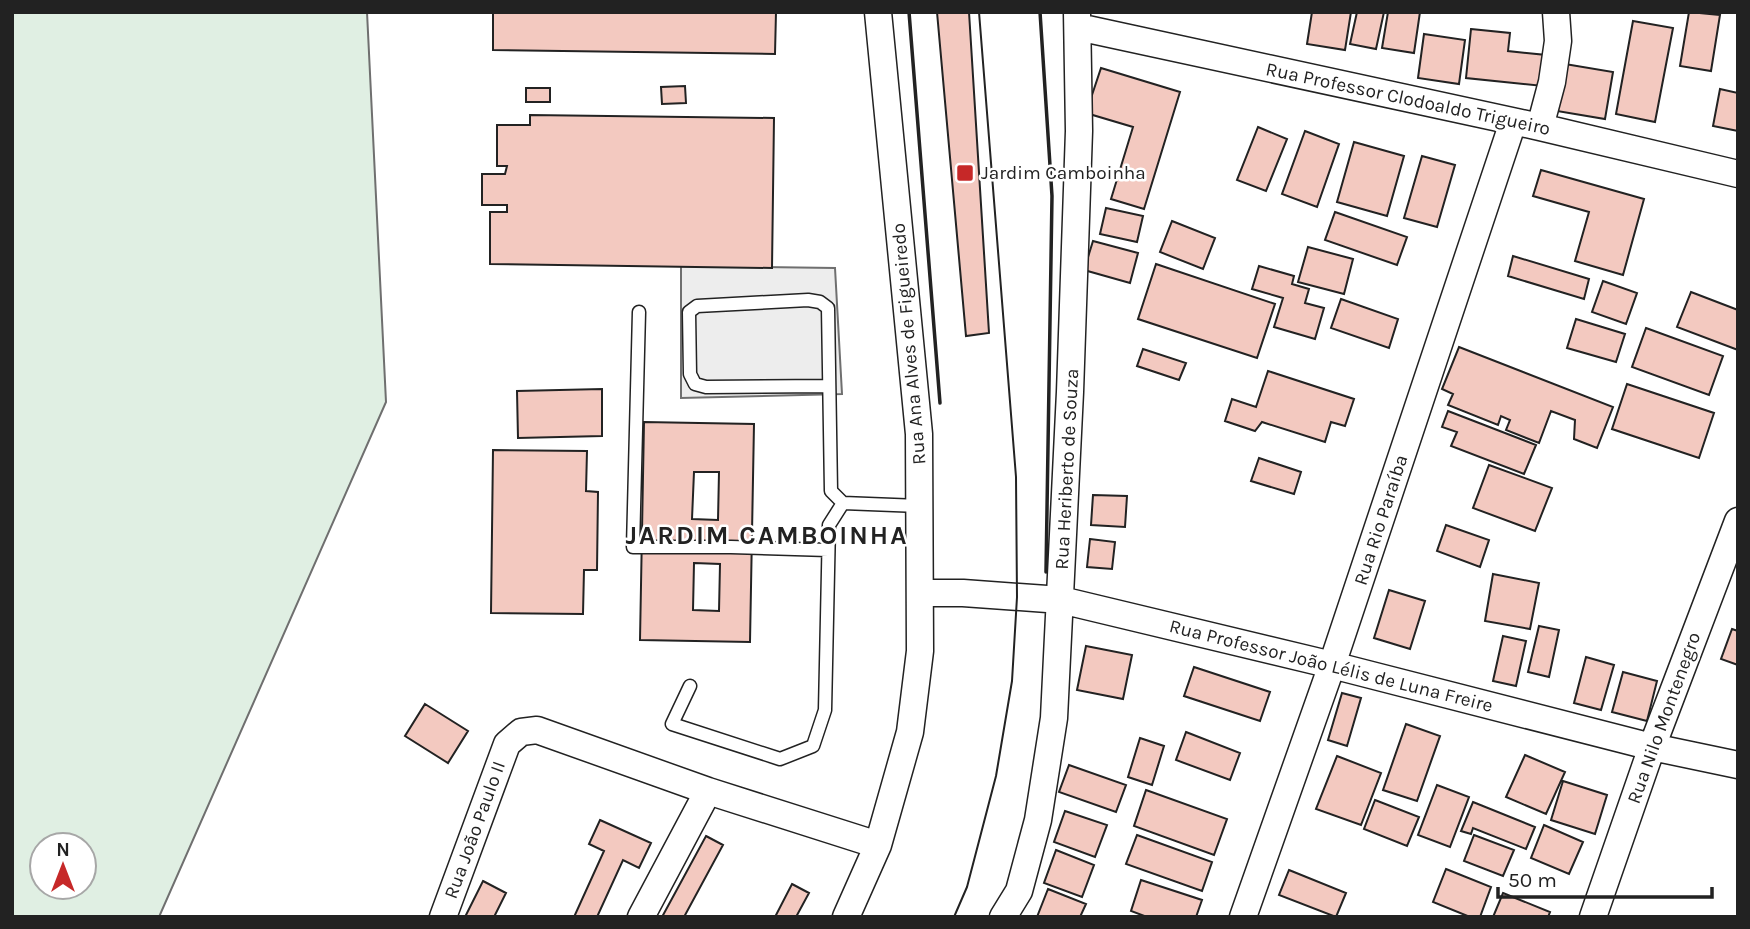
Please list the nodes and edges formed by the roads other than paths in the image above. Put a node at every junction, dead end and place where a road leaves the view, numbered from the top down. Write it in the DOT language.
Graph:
graph roads {
  1 [pos="878,12"];
  2 [pos="1556,12"];
  3 [pos="1077,20"];
  4 [pos="1513,121"];
  5 [pos="1540,127"];
  6 [pos="1738,174"];
  7 [pos="639,312"];
  8 [pos="829,386"];
  9 [pos="843,503"];
  10 [pos="919,506"];
  11 [pos="1738,521"];
  12 [pos="828,550"];
  13 [pos="921,593"];
  14 [pos="1060,600"];
  15 [pos="1332,665"];
  16 [pos="690,686"];
  17 [pos="1652,747"];
  18 [pos="1738,765"];
  19 [pos="708,791"];
  20 [pos="878,845"];
  21 [pos="443,917"];
  22 [pos="641,917"];
  23 [pos="846,917"];
  24 [pos="1003,917"];
  25 [pos="1243,917"];
  26 [pos="1593,917"];
  1 -- 10 [label="street, Rua Ana Alves de Figueiredo"];
  2 -- 5 [label="street"];
  3 -- 4 [label="street, Rua Professor Clodoaldo Trigueiro"];
  3 -- 14 [label="street, Rua Heriberto de Souza"];
  4 -- 5 [label="street, Rua Professor Clodoaldo Trigueiro"];
  4 -- 15 [label="street, Rua Rio Paraíba"];
  5 -- 6 [label="street, Rua Professor Clodoaldo Trigueiro"];
  7 -- 12 [label="lane"];
  8 -- 8 [label="lane"];
  8 -- 9 [label="lane"];
  9 -- 10 [label="lane"];
  9 -- 12 [label="lane"];
  10 -- 13 [label="street, Rua Ana Alves de Figueiredo"];
  11 -- 17 [label="street, Rua Nilo Montenegro"];
  12 -- 16 [label="lane"];
  13 -- 14 [label="street, Rua Professor João Lélis de Luna Freire"];
  13 -- 20 [label="street, Rua Ana Alves de Figueiredo"];
  14 -- 15 [label="street, Rua Professor João Lélis de Luna Freire"];
  14 -- 24 [label="street, Rua Heriberto de Souza"];
  15 -- 17 [label="street, Rua Professor João Lélis de Luna Freire"];
  15 -- 25 [label="street, Rua Rio Paraíba"];
  17 -- 18 [label="street, Rua Professor João Lélis de Luna Freire"];
  17 -- 26 [label="street, Rua Nilo Montenegro"];
  19 -- 20 [label="street"];
  19 -- 21 [label="street, Rua João Paulo II"];
  19 -- 22 [label="street"];
  20 -- 23 [label="street, Rua Ana Alves de Figueiredo"];
}
